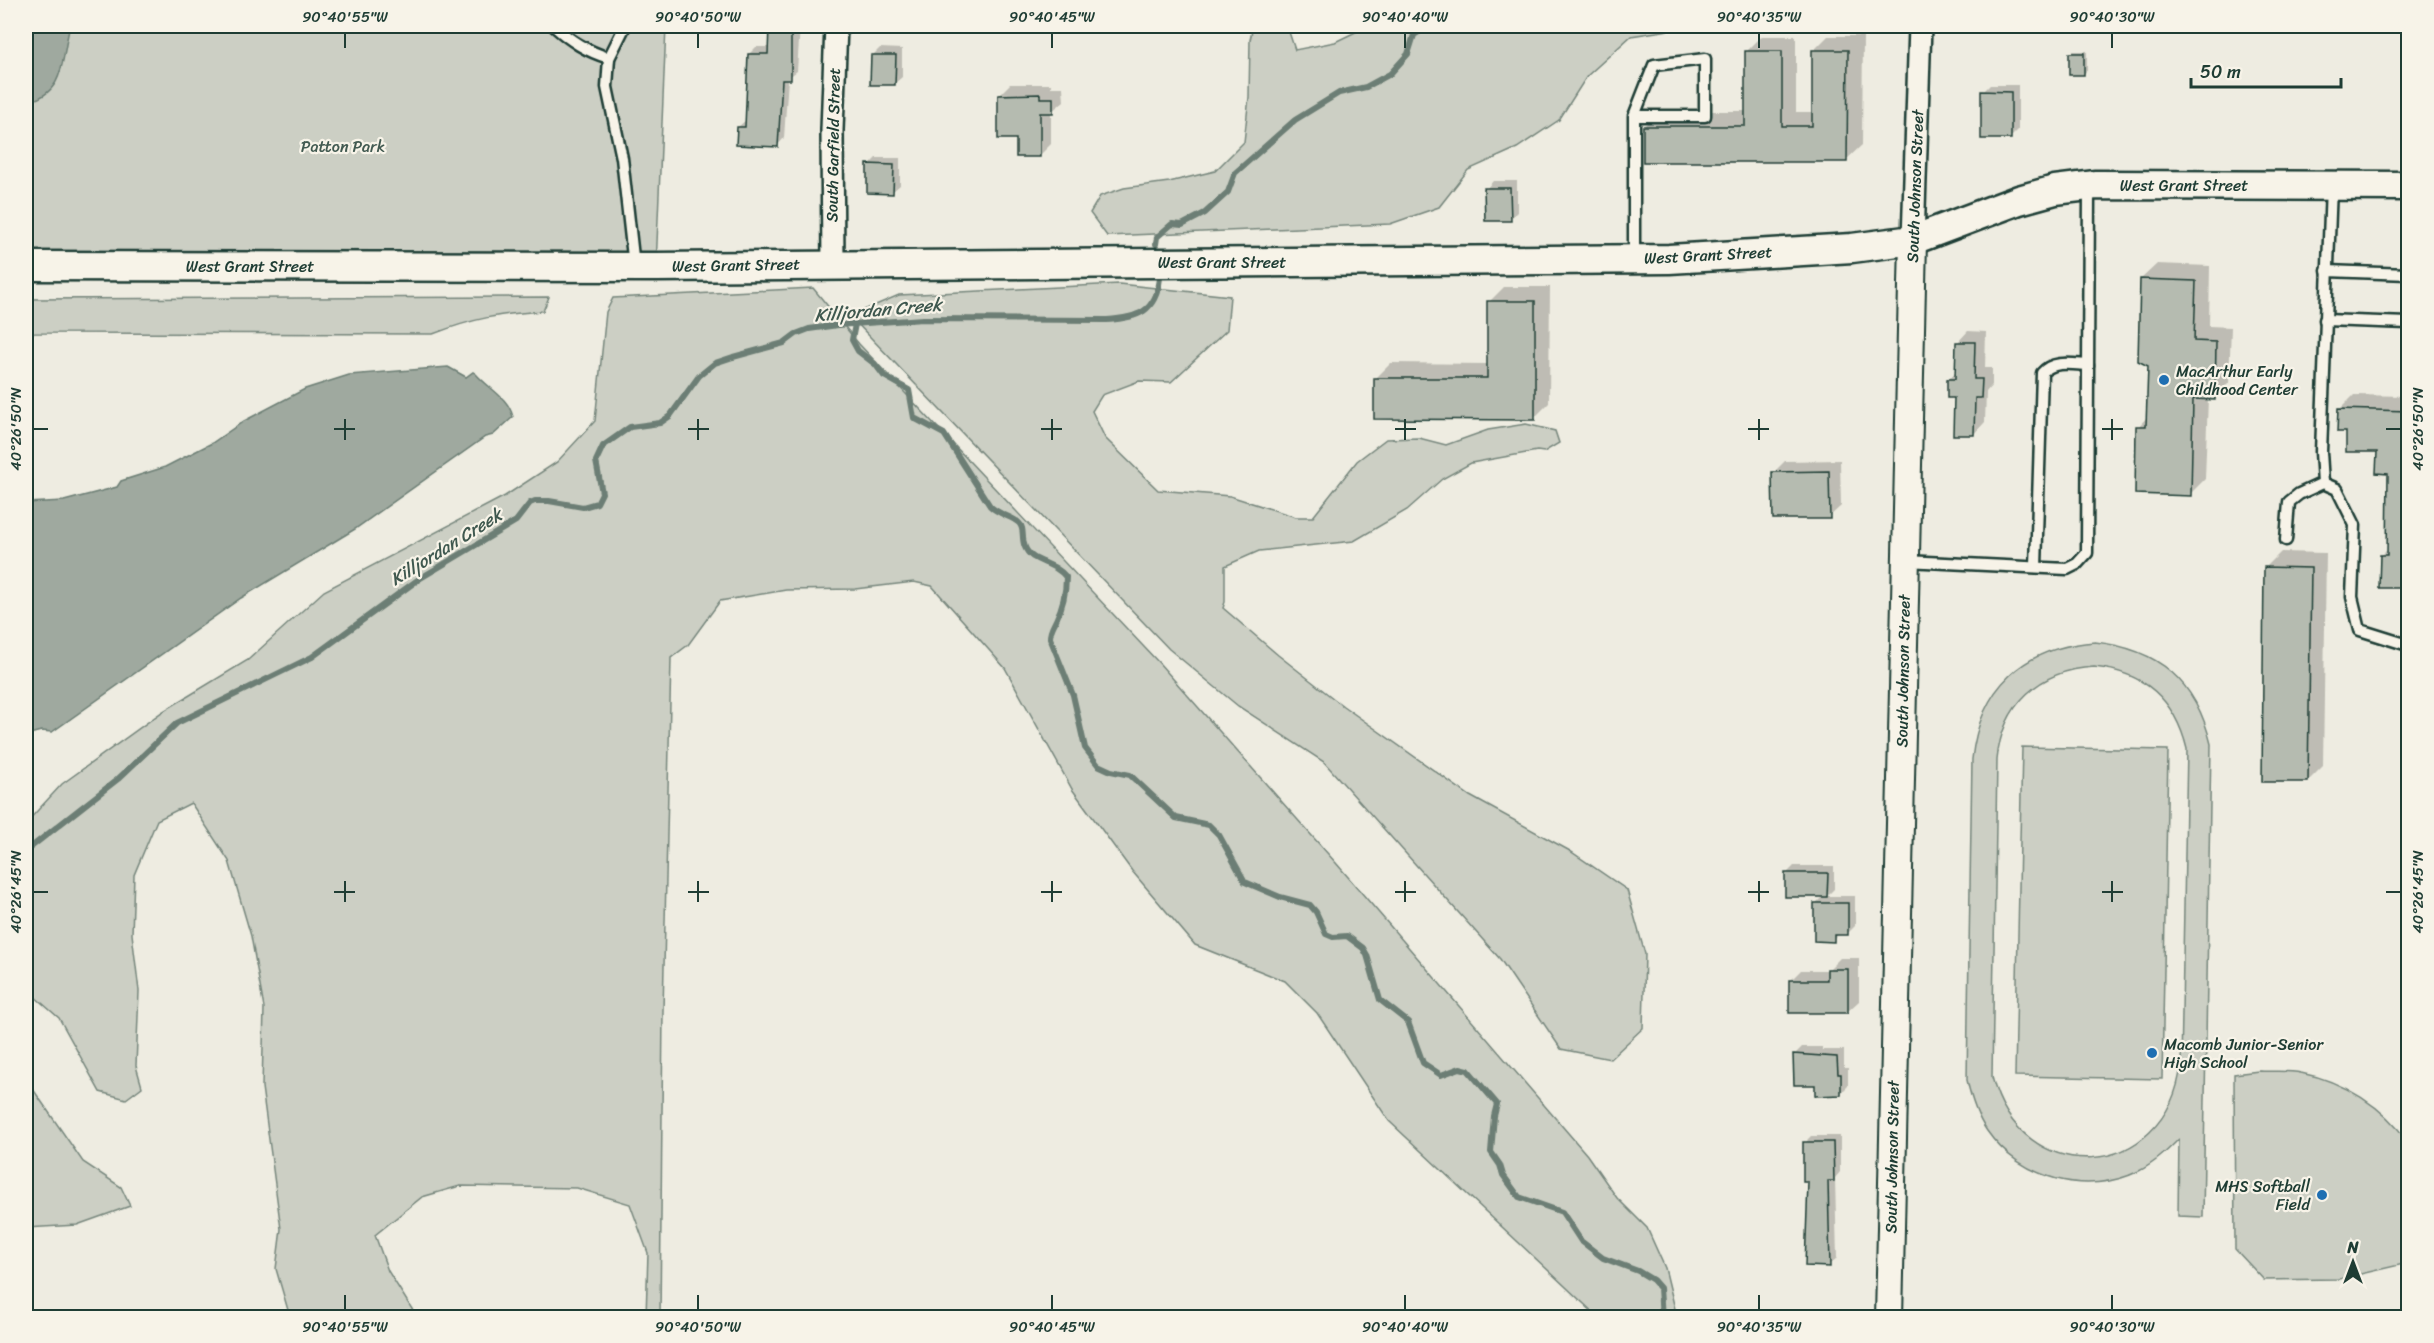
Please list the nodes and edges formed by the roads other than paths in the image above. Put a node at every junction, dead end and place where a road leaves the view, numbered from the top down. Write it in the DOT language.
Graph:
graph roads {
  1 [pos="554,26"];
  2 [pos="625,26"];
  3 [pos="836,26"];
  4 [pos="1920,26"];
  5 [pos="609,58"];
  6 [pos="1634,116"];
  7 [pos="2331,185"];
  8 [pos="2086,186"];
  9 [pos="2409,186"];
  10 [pos="1913,240"];
  11 [pos="1634,259"];
  12 [pos="832,264"];
  13 [pos="26,266"];
  14 [pos="634,267"];
  15 [pos="2327,271"];
  16 [pos="2409,274"];
  17 [pos="2325,320"];
  18 [pos="2409,323"];
  19 [pos="2088,365"];
  20 [pos="2324,483"];
  21 [pos="2286,540"];
  22 [pos="1905,561"];
  23 [pos="2036,567"];
  24 [pos="2409,645"];
  25 [pos="1889,1317"];
  1 -- 5 [label="lane"];
  2 -- 5 [label="lane"];
  3 -- 12 [label="street, South Garfield Street"];
  4 -- 10 [label="street, South Johnson Street"];
  5 -- 14 [label="lane"];
  6 -- 6 [label="lane"];
  6 -- 11 [label="lane"];
  7 -- 8 [label="main road, West Grant Street"];
  7 -- 9 [label="main road, West Grant Street"];
  7 -- 15 [label="lane"];
  8 -- 10 [label="main road, West Grant Street"];
  8 -- 19 [label="lane"];
  10 -- 11 [label="main road, West Grant Street"];
  10 -- 22 [label="street, South Johnson Street"];
  11 -- 12 [label="main road, West Grant Street"];
  12 -- 14 [label="main road, West Grant Street"];
  13 -- 14 [label="main road, West Grant Street"];
  15 -- 16 [label="lane"];
  15 -- 17 [label="lane"];
  17 -- 18 [label="lane"];
  17 -- 20 [label="lane"];
  19 -- 23 [label="lane"];
  19 -- 23 [label="lane"];
  20 -- 21 [label="lane"];
  20 -- 24 [label="lane"];
  22 -- 23 [label="lane"];
  22 -- 25 [label="street, South Johnson Street"];
}
